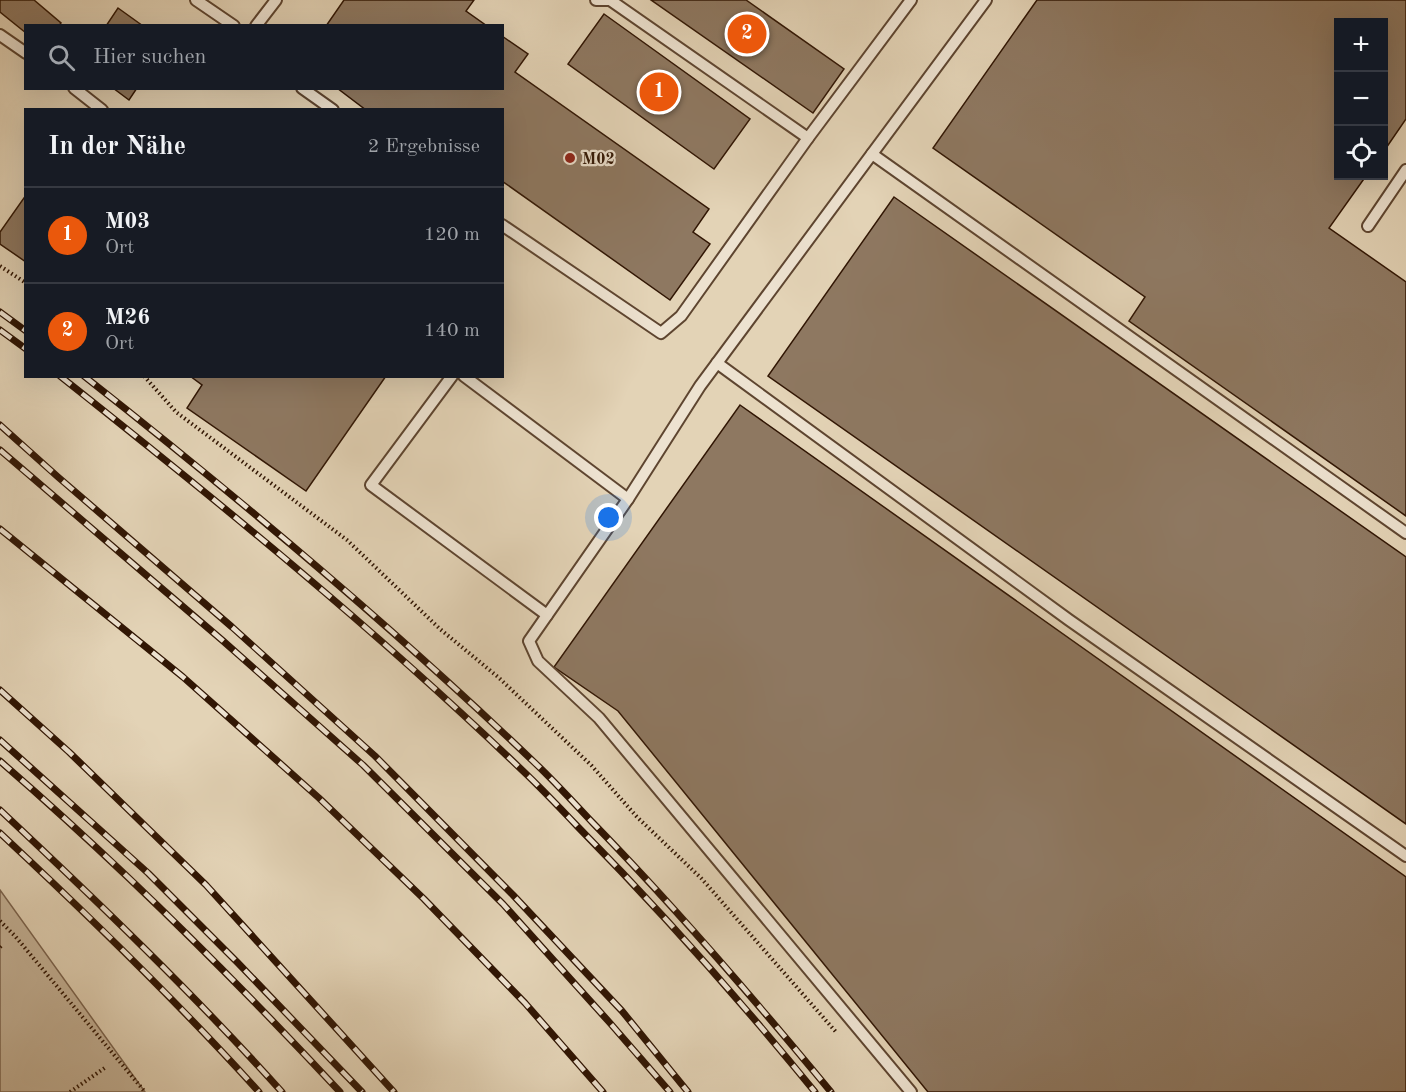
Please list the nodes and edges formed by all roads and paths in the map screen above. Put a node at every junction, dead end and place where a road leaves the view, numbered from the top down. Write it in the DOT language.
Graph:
graph roads {
  1 [pos="196,0"];
  2 [pos="276,0"];
  3 [pos="596,0"];
  4 [pos="911,0"];
  5 [pos="986,0"];
  6 [pos="231,24"];
  7 [pos="258,24"];
  8 [pos="0,34"];
  9 [pos="24,52"];
  10 [pos="77,90"];
  11 [pos="305,90"];
  12 [pos="99,108"];
  13 [pos="330,108"];
  14 [pos="808,138"];
  15 [pos="872,154"];
  16 [pos="1406,170"];
  17 [pos="504,226"];
  18 [pos="1368,226"];
  19 [pos="0,266"];
  20 [pos="24,282"];
  21 [pos="717,363"];
  22 [pos="146,378"];
  23 [pos="451,378"];
  24 [pos="467,378"];
  25 [pos="628,498"];
  26 [pos="1406,532"];
  27 [pos="547,615"];
  28 [pos="1406,856"];
  29 [pos="0,921"];
  30 [pos="841,1038"];
  31 [pos="106,1067"];
  32 [pos="70,1092"];
  33 [pos="145,1092"];
  34 [pos="911,1092"];
  1 -- 6 [label="lane"];
  2 -- 7 [label="lane"];
  3 -- 14 [label="lane"];
  4 -- 14 [label="lane"];
  5 -- 15 [label="lane"];
  8 -- 9 [label="lane"];
  10 -- 12 [label="lane"];
  11 -- 13 [label="lane"];
  14 -- 17 [label="lane"];
  15 -- 21 [label="lane"];
  15 -- 26 [label="lane"];
  16 -- 18 [label="lane"];
  19 -- 20 [label="path"];
  21 -- 25 [label="lane"];
  21 -- 28 [label="lane"];
  22 -- 30 [label="path"];
  23 -- 27 [label="lane"];
  24 -- 25 [label="lane"];
  25 -- 27 [label="lane"];
  27 -- 34 [label="lane"];
  29 -- 33 [label="path"];
  31 -- 32 [label="path"];
}
